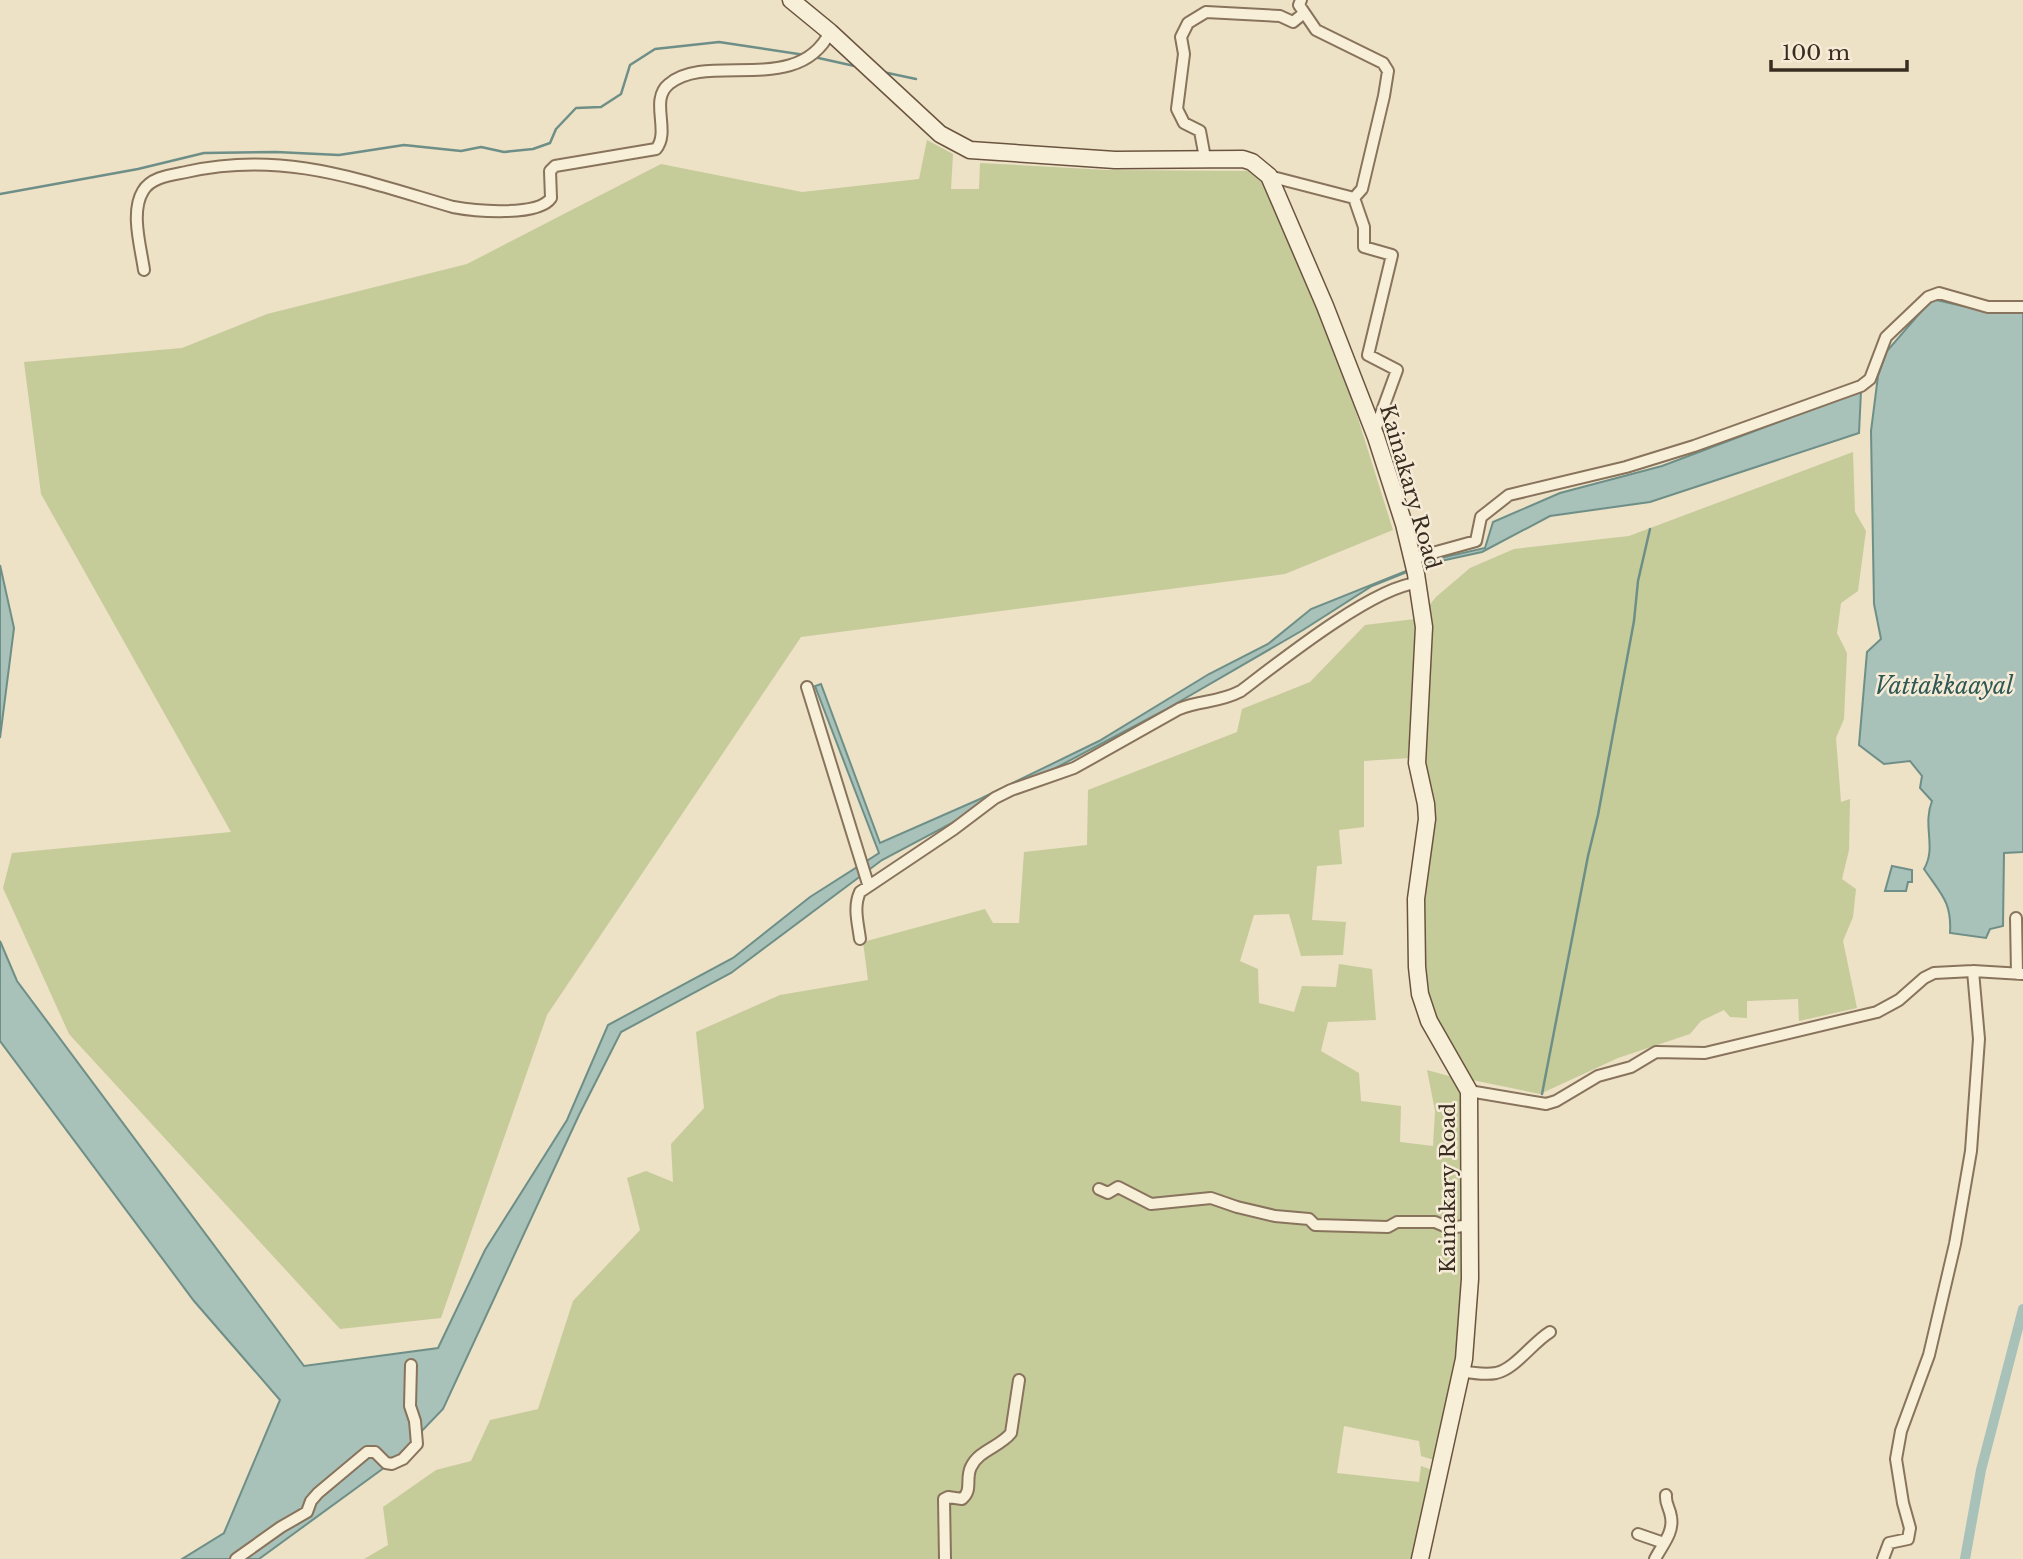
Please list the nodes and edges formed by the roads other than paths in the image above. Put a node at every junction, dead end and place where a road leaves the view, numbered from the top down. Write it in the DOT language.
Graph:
graph roads {
  1 [pos="791,0"];
  2 [pos="1301,0"];
  3 [pos="1304,13"];
  4 [pos="832,34"];
  5 [pos="1205,158"];
  6 [pos="1269,176"];
  7 [pos="1354,198"];
  8 [pos="144,270"];
  9 [pos="2023,307"];
  10 [pos="1374,433"];
  11 [pos="1414,569"];
  12 [pos="807,687"];
  13 [pos="869,884"];
  14 [pos="2016,918"];
  15 [pos="860,939"];
  16 [pos="1973,971"];
  17 [pos="2020,974"];
  18 [pos="1469,1091"];
  19 [pos="1099,1189"];
  20 [pos="1470,1225"];
  21 [pos="1550,1332"];
  22 [pos="411,1365"];
  23 [pos="1461,1371"];
  24 [pos="1019,1380"];
  25 [pos="1666,1495"];
  26 [pos="1638,1534"];
  27 [pos="1664,1543"];
  28 [pos="236,1559"];
  29 [pos="945,1559"];
  30 [pos="1420,1559"];
  31 [pos="1655,1559"];
  32 [pos="1883,1559"];
  1 -- 4 [label="main road"];
  2 -- 3 [label="street"];
  3 -- 5 [label="street"];
  3 -- 7 [label="street"];
  4 -- 5 [label="main road"];
  4 -- 8 [label="street"];
  5 -- 6 [label="main road"];
  6 -- 7 [label="street"];
  6 -- 10 [label="main road, Kainakary Road"];
  7 -- 10 [label="street"];
  9 -- 11 [label="street"];
  10 -- 11 [label="main road, Kainakary Road"];
  11 -- 13 [label="street"];
  11 -- 18 [label="main road, Kainakary Road"];
  12 -- 13 [label="street"];
  13 -- 15 [label="street"];
  14 -- 17 [label="street"];
  16 -- 17 [label="street"];
  16 -- 18 [label="street"];
  16 -- 32 [label="street"];
  18 -- 20 [label="main road, Kainakary Road"];
  19 -- 20 [label="street"];
  20 -- 23 [label="main road, Kainakary Road"];
  21 -- 23 [label="street"];
  22 -- 28 [label="street"];
  23 -- 30 [label="main road, Kainakary Road"];
  24 -- 29 [label="street"];
  25 -- 27 [label="street"];
  26 -- 27 [label="street"];
  27 -- 31 [label="street"];
}
